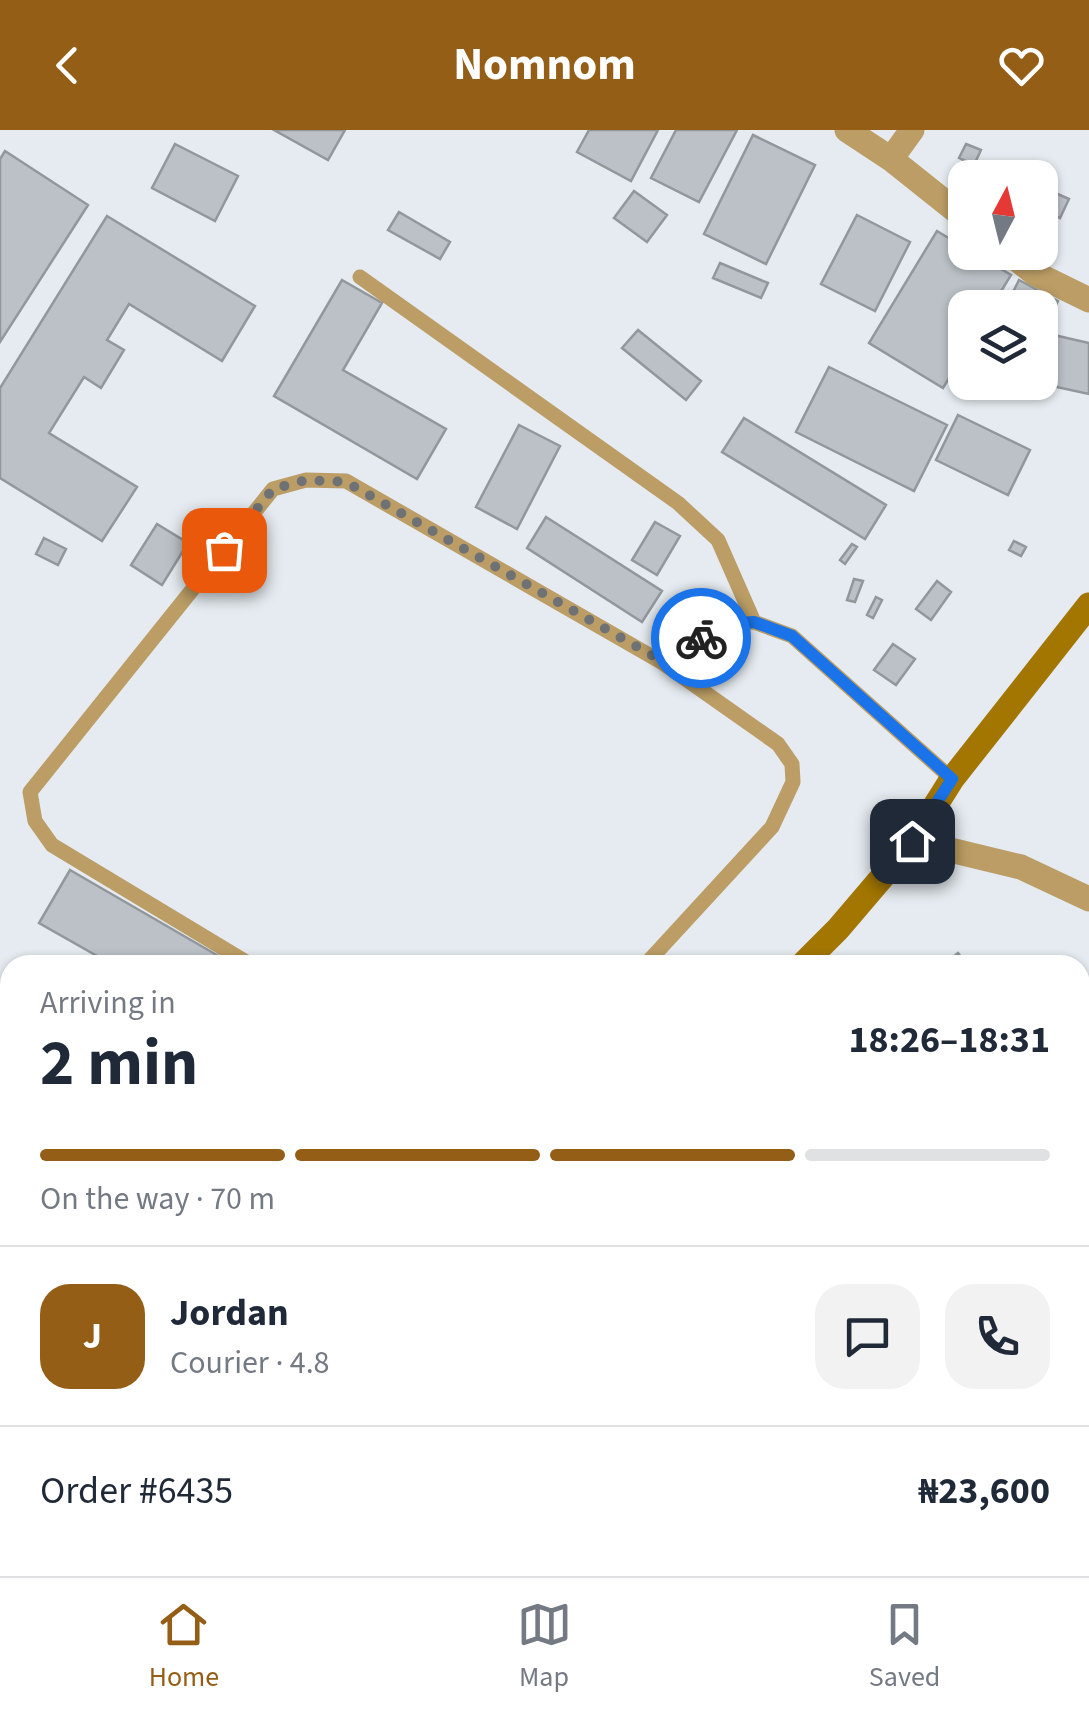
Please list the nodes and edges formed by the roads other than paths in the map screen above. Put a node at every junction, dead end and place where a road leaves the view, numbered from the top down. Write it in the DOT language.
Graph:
graph roads {
  1 [pos="846,130"];
  2 [pos="912,130"];
  3 [pos="892,159"];
  4 [pos="948,204"];
  5 [pos="1030,270"];
  6 [pos="360,278"];
  7 [pos="1089,300"];
  8 [pos="1089,605"];
  9 [pos="754,622"];
  10 [pos="664,662"];
  11 [pos="952,779"];
  12 [pos="912,841"];
  13 [pos="1089,899"];
  14 [pos="235,955"];
  15 [pos="654,955"];
  16 [pos="812,955"];
  1 -- 3 [label="street"];
  2 -- 3 [label="street"];
  3 -- 4 [label="street"];
  5 -- 7 [label="street"];
  6 -- 9 [label="lane"];
  8 -- 11 [label="street"];
  9 -- 10 [label="lane"];
  9 -- 11 [label="lane"];
  10 -- 14 [label="lane"];
  10 -- 15 [label="lane"];
  11 -- 12 [label="street"];
  12 -- 13 [label="street"];
  12 -- 16 [label="street"];
}
